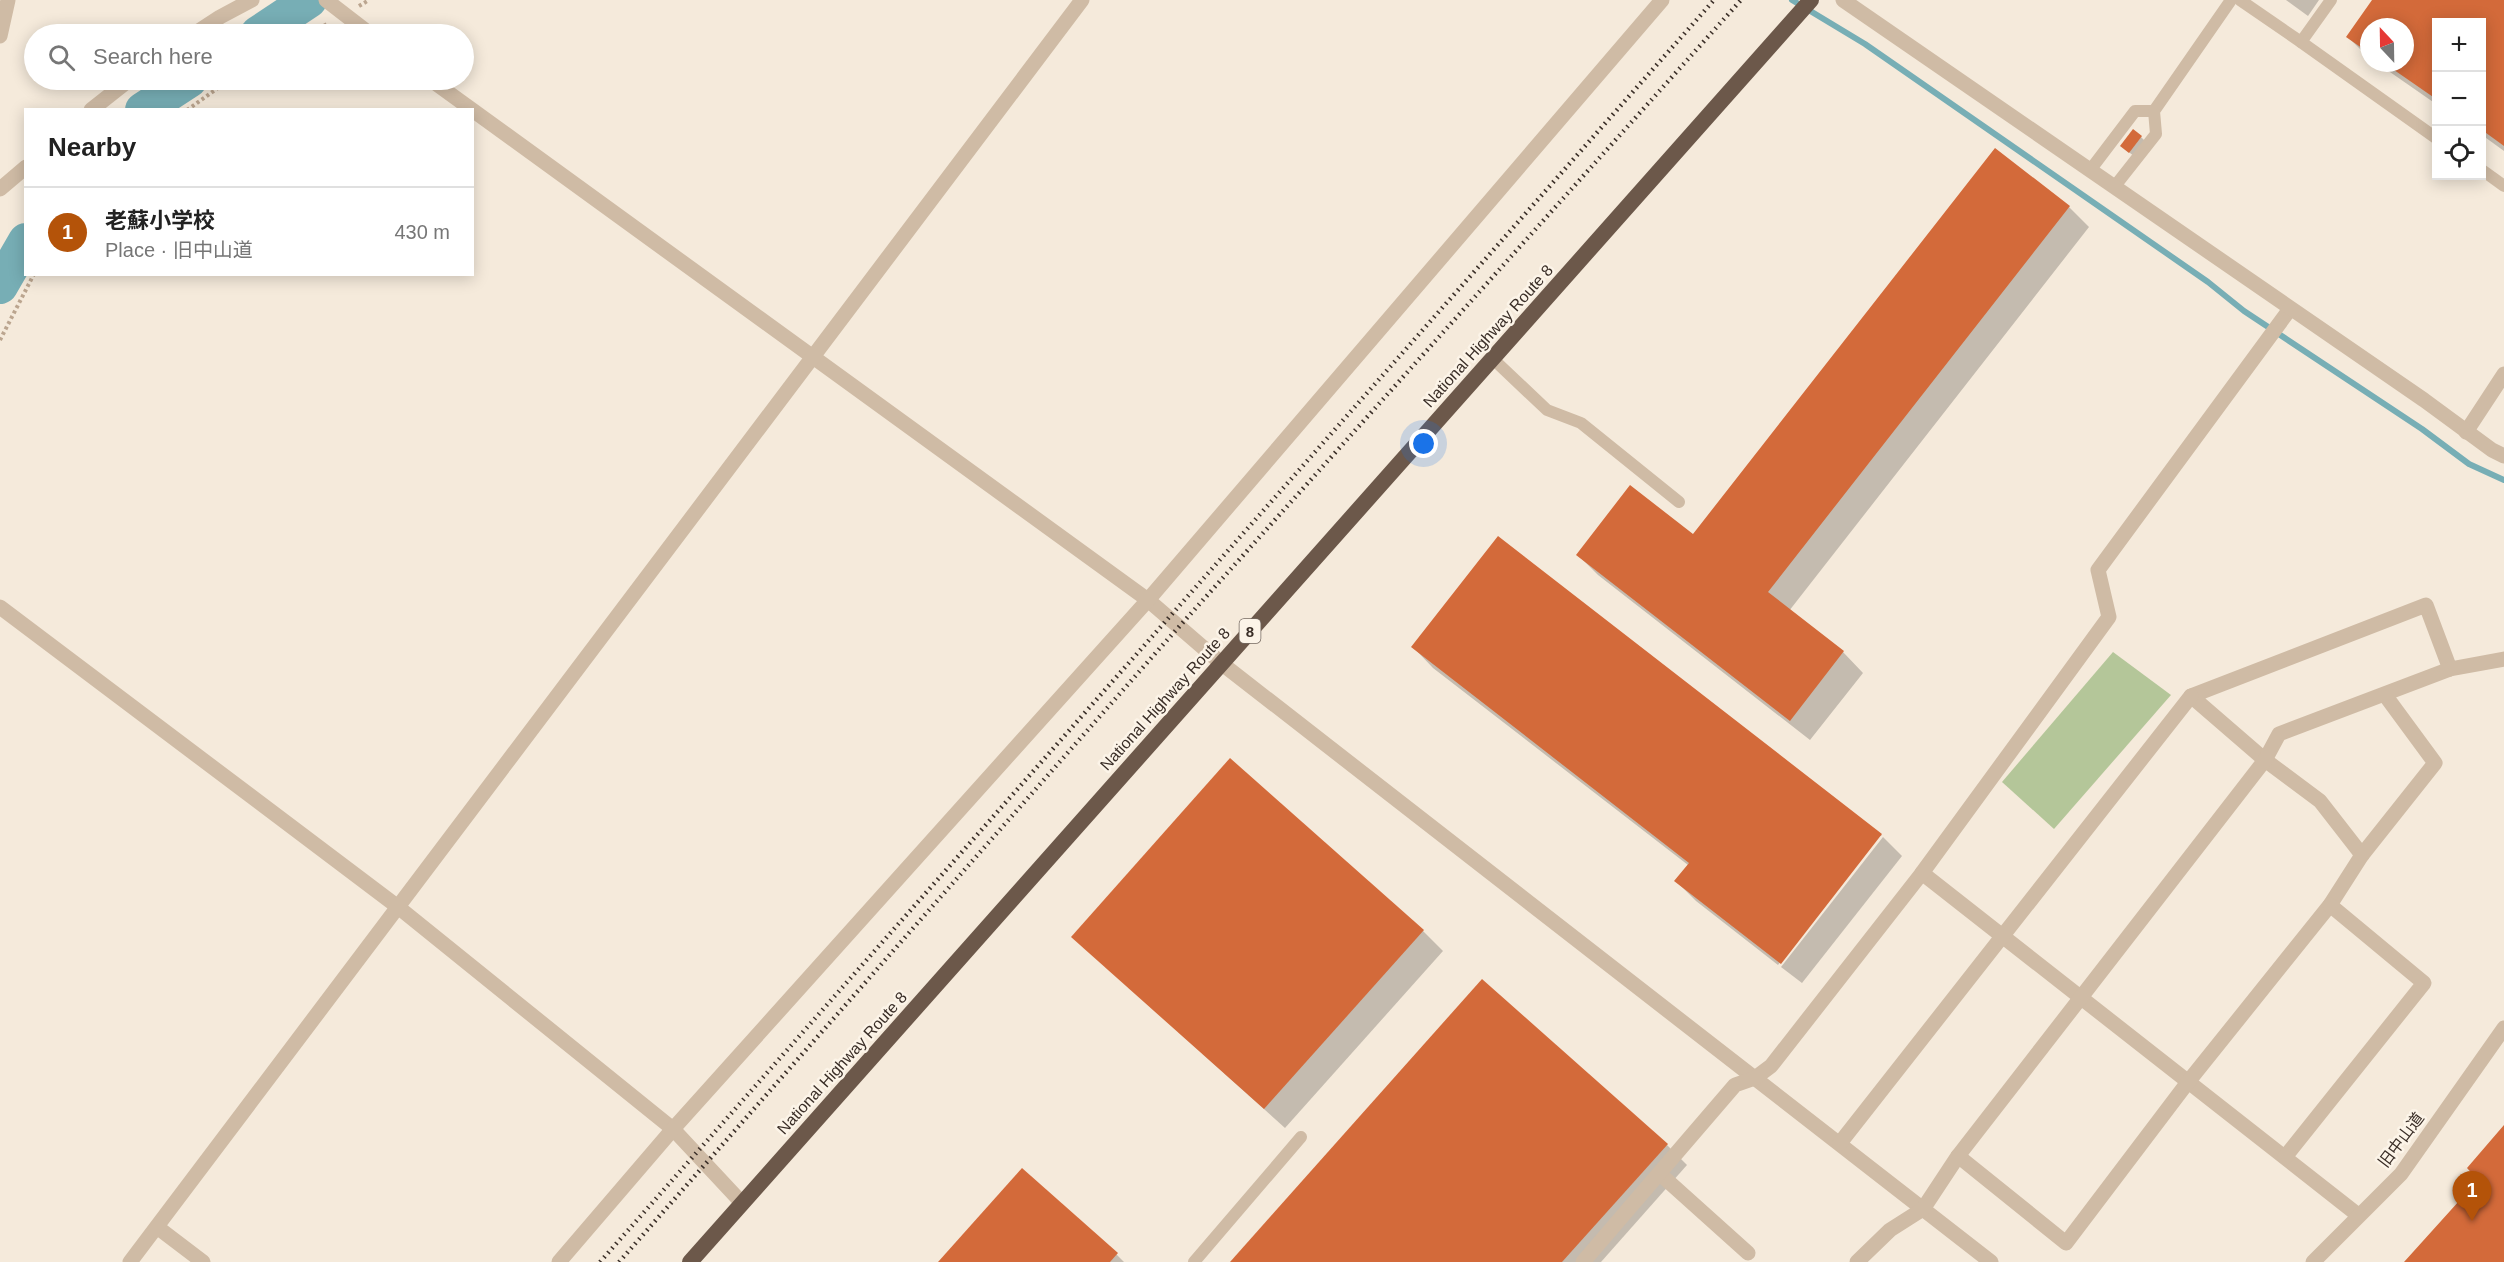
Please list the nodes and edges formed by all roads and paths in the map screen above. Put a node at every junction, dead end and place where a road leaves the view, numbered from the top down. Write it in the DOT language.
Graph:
graph roads {
  1 [pos="8,0"];
  2 [pos="252,0"];
  3 [pos="326,0"];
  4 [pos="1082,0"];
  5 [pos="1662,0"];
  6 [pos="1811,0"];
  7 [pos="1844,0"];
  8 [pos="2231,0"];
  9 [pos="2240,0"];
  10 [pos="2331,0"];
  11 [pos="209,24"];
  12 [pos="356,24"];
  13 [pos="0,36"];
  14 [pos="2301,42"];
  15 [pos="116,90"];
  16 [pos="215,90"];
  17 [pos="445,90"];
  18 [pos="94,108"];
  19 [pos="190,108"];
  20 [pos="470,108"];
  21 [pos="474,111"];
  22 [pos="2154,111"];
  23 [pos="2432,135"];
  24 [pos="24,169"];
  25 [pos="2091,169"];
  26 [pos="2486,173"];
  27 [pos="2115,186"];
  28 [pos="2504,186"];
  29 [pos="0,189"];
  30 [pos="33,276"];
  31 [pos="2290,309"];
  32 [pos="0,340"];
  33 [pos="813,357"];
  34 [pos="1492,358"];
  35 [pos="2504,374"];
  36 [pos="2466,432"];
  37 [pos="2504,456"];
  38 [pos="1679,502"];
  39 [pos="1148,600"];
  40 [pos="0,607"];
  41 [pos="2504,659"];
  42 [pos="1221,663"];
  43 [pos="2450,669"];
  44 [pos="2385,695"];
  45 [pos="2191,696"];
  46 [pos="2265,760"];
  47 [pos="2361,855"];
  48 [pos="1922,873"];
  49 [pos="2330,905"];
  50 [pos="398,907"];
  51 [pos="2002,935"];
  52 [pos="2082,998"];
  53 [pos="2504,1028"];
  54 [pos="1755,1078"];
  55 [pos="2188,1082"];
  56 [pos="673,1129"];
  57 [pos="1301,1137"];
  58 [pos="1840,1143"];
  59 [pos="1958,1156"];
  60 [pos="2285,1157"];
  61 [pos="1660,1174"];
  62 [pos="742,1203"];
  63 [pos="1923,1209"];
  64 [pos="2358,1215"];
  65 [pos="157,1227"];
  66 [pos="1748,1253"];
  67 [pos="130,1262"];
  68 [pos="203,1262"];
  69 [pos="559,1262"];
  70 [pos="690,1262"];
  71 [pos="1194,1262"];
  72 [pos="1583,1262"];
  73 [pos="1857,1262"];
  74 [pos="1991,1262"];
  75 [pos="2313,1262"];
  1 -- 13 [label="street"];
  2 -- 11 [label="street"];
  3 -- 12 [label="street"];
  4 -- 33 [label="street"];
  5 -- 39 [label="street"];
  6 -- 34 [label="highway, National Highway Route 8 / 8"];
  7 -- 25 [label="street"];
  8 -- 22 [label="lane"];
  9 -- 14 [label="lane"];
  10 -- 14 [label="lane"];
  14 -- 23 [label="lane"];
  15 -- 18 [label="street"];
  16 -- 19 [label="path"];
  17 -- 20 [label="street"];
  21 -- 33 [label="street"];
  22 -- 25 [label="lane"];
  22 -- 27 [label="lane"];
  24 -- 29 [label="street"];
  25 -- 27 [label="street"];
  26 -- 28 [label="lane"];
  27 -- 31 [label="street"];
  30 -- 32 [label="path"];
  31 -- 36 [label="street"];
  31 -- 48 [label="street"];
  33 -- 39 [label="street"];
  33 -- 50 [label="street"];
  34 -- 38 [label="lane"];
  34 -- 42 [label="highway, National Highway Route 8 / 8"];
  35 -- 36 [label="street"];
  36 -- 37 [label="street"];
  39 -- 42 [label="street"];
  39 -- 56 [label="street"];
  40 -- 50 [label="street"];
  41 -- 43 [label="street"];
  42 -- 54 [label="street"];
  42 -- 62 [label="highway, National Highway Route 8 / 8"];
  43 -- 44 [label="street"];
  43 -- 45 [label="street"];
  44 -- 46 [label="street"];
  44 -- 47 [label="street"];
  45 -- 46 [label="street"];
  45 -- 51 [label="street"];
  46 -- 47 [label="street"];
  46 -- 52 [label="street"];
  47 -- 49 [label="street"];
  48 -- 51 [label="street"];
  48 -- 54 [label="street"];
  49 -- 55 [label="street"];
  49 -- 60 [label="street"];
  50 -- 56 [label="street"];
  50 -- 65 [label="street"];
  51 -- 52 [label="street"];
  51 -- 58 [label="street"];
  52 -- 55 [label="street"];
  52 -- 59 [label="street"];
  53 -- 64 [label="street, 旧中山道"];
  54 -- 58 [label="street"];
  54 -- 61 [label="street"];
  55 -- 59 [label="street"];
  55 -- 60 [label="street"];
  56 -- 62 [label="street"];
  56 -- 69 [label="street"];
  57 -- 71 [label="lane"];
  58 -- 63 [label="street"];
  59 -- 63 [label="street"];
  60 -- 64 [label="street"];
  61 -- 66 [label="street"];
  61 -- 72 [label="street"];
  62 -- 70 [label="highway, National Highway Route 8 / 8"];
  63 -- 73 [label="street"];
  63 -- 74 [label="street"];
  64 -- 75 [label="street, 旧中山道"];
  65 -- 67 [label="street"];
  65 -- 68 [label="street"];
}
